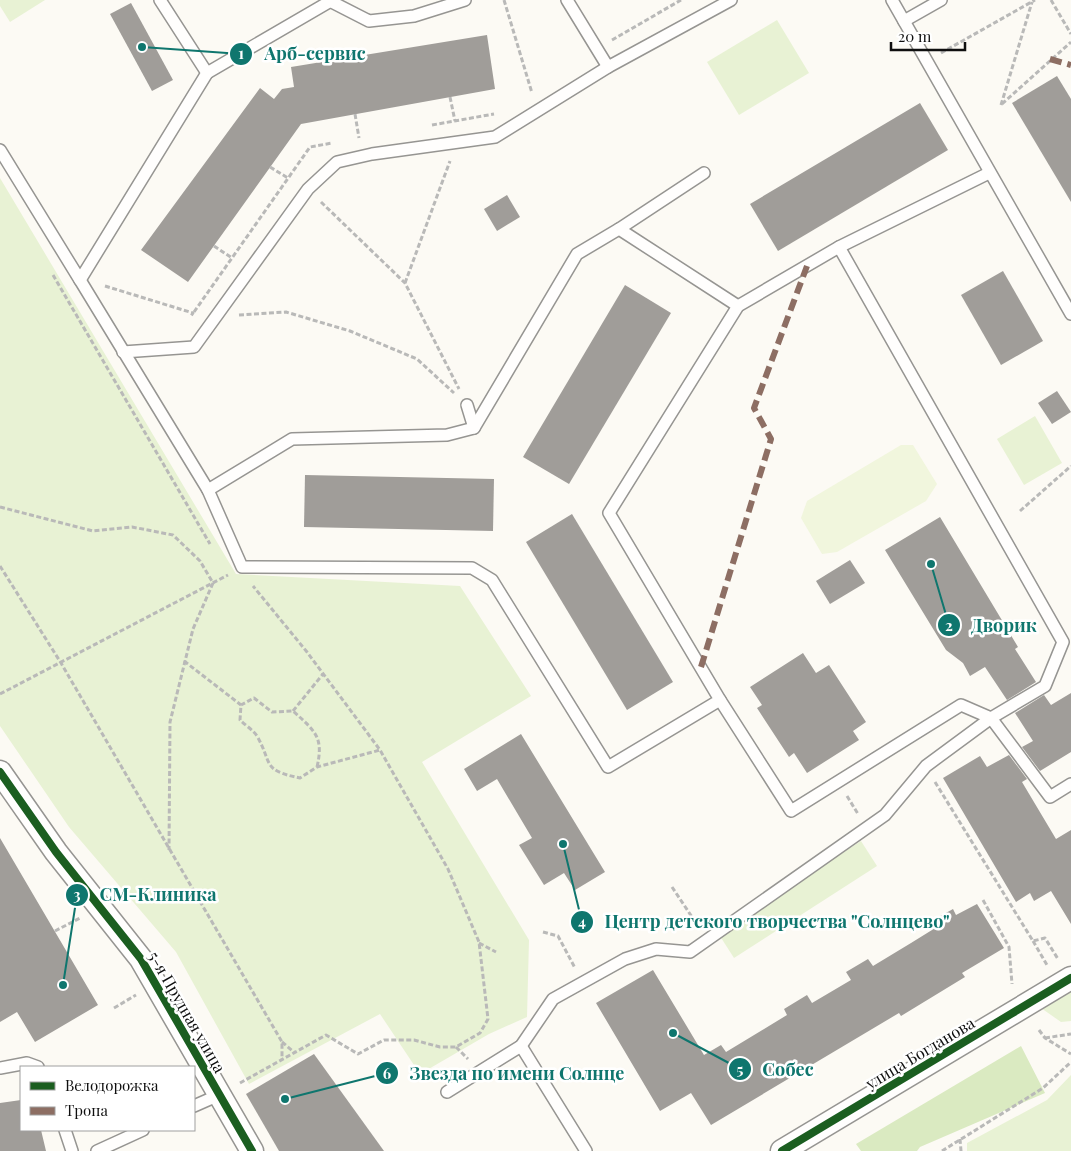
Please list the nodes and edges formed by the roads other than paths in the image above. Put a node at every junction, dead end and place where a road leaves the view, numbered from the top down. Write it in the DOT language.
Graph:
graph roads {
  1 [pos="160,0"];
  2 [pos="465,0"];
  3 [pos="567,0"];
  4 [pos="731,0"];
  5 [pos="892,0"];
  6 [pos="941,0"];
  7 [pos="329,1"];
  8 [pos="904,21"];
  9 [pos="608,68"];
  10 [pos="207,73"];
  11 [pos="0,150"];
  12 [pos="704,173"];
  13 [pos="989,173"];
  14 [pos="618,229"];
  15 [pos="839,247"];
  16 [pos="80,280"];
  17 [pos="738,306"];
  18 [pos="1071,314"];
  19 [pos="123,352"];
  20 [pos="467,405"];
  21 [pos="474,428"];
  22 [pos="208,490"];
  23 [pos="720,700"];
  24 [pos="991,718"];
  25 [pos="0,772"];
  26 [pos="1071,784"];
  27 [pos="1071,978"];
  28 [pos="521,1046"];
  29 [pos="35,1066"];
  30 [pos="0,1068"];
  31 [pos="226,1091"];
  32 [pos="447,1092"];
  33 [pos="195,1106"];
  34 [pos="65,1131"];
  35 [pos="141,1131"];
  36 [pos="72,1151"];
  37 [pos="96,1151"];
  38 [pos="252,1151"];
  39 [pos="586,1151"];
  40 [pos="782,1151"];
  1 -- 10 [label="lane"];
  2 -- 7 [label="lane"];
  3 -- 9 [label="lane"];
  4 -- 9 [label="lane"];
  5 -- 8 [label="lane"];
  6 -- 8 [label="lane"];
  7 -- 10 [label="lane"];
  8 -- 13 [label="lane"];
  9 -- 19 [label="lane"];
  10 -- 16 [label="lane"];
  11 -- 16 [label="lane"];
  12 -- 14 [label="lane"];
  13 -- 15 [label="lane"];
  13 -- 18 [label="lane"];
  14 -- 17 [label="lane"];
  14 -- 21 [label="lane"];
  15 -- 17 [label="lane"];
  15 -- 24 [label="lane"];
  16 -- 19 [label="lane"];
  17 -- 23 [label="lane"];
  19 -- 22 [label="lane"];
  20 -- 21 [label="lane"];
  21 -- 22 [label="lane"];
  22 -- 23 [label="lane"];
  23 -- 24 [label="lane"];
  24 -- 26 [label="lane"];
  24 -- 28 [label="lane"];
  25 -- 31 [label="street, 5-я Прудная улица"];
  27 -- 40 [label="street, улица Богданова"];
  28 -- 32 [label="lane"];
  28 -- 39 [label="lane"];
  29 -- 30 [label="lane"];
  31 -- 33 [label="lane"];
  31 -- 38 [label="street, 5-я Прудная улица"];
  34 -- 36 [label="lane"];
  35 -- 37 [label="lane"];
}
